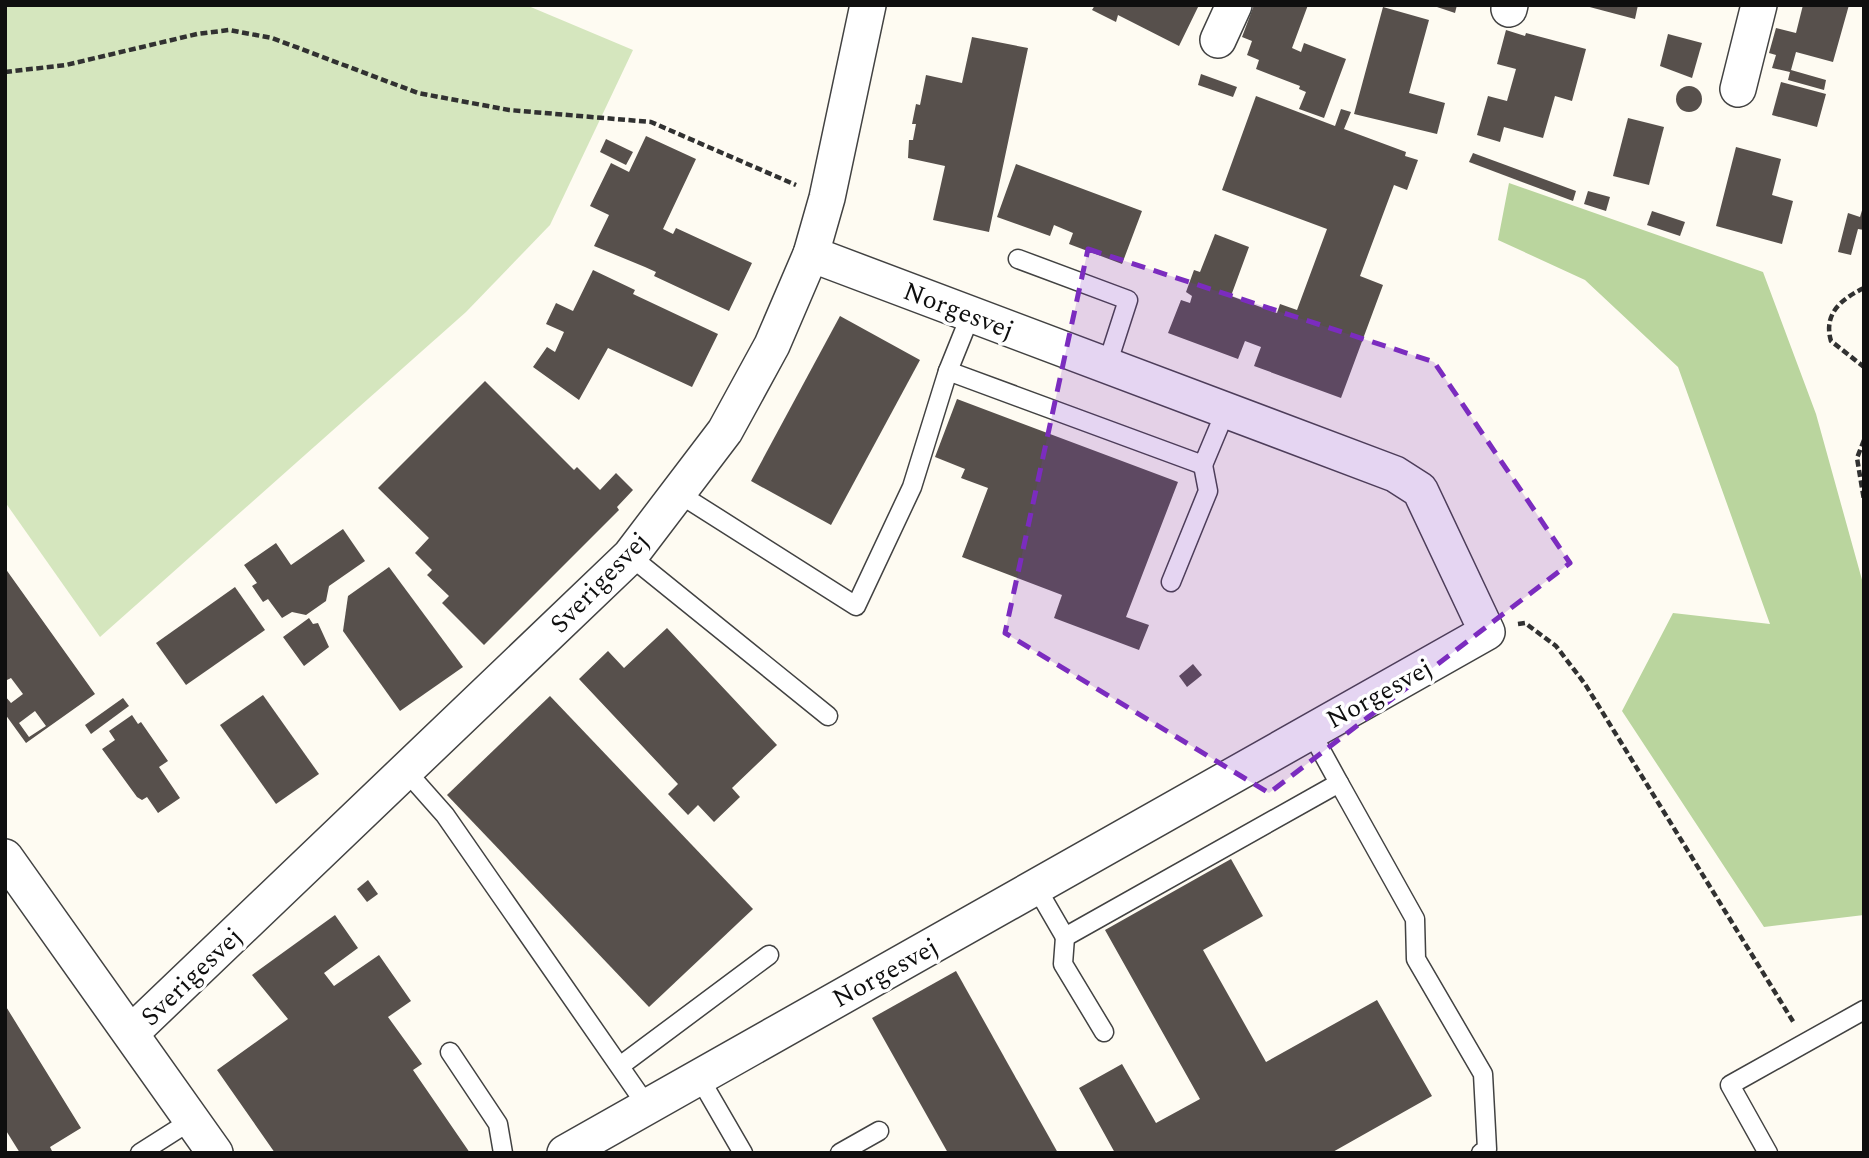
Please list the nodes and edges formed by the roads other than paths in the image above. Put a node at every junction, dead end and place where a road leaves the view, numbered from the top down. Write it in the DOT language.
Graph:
graph roads {
  1 [pos="868,5"];
  2 [pos="1234,5"];
  3 [pos="1759,5"];
  4 [pos="1218,40"];
  5 [pos="1738,89"];
  6 [pos="811,254"];
  7 [pos="1018,259"];
  8 [pos="971,314"];
  9 [pos="1107,365"];
  10 [pos="948,371"];
  11 [pos="1226,410"];
  12 [pos="1203,465"];
  13 [pos="678,494"];
  14 [pos="630,556"];
  15 [pos="1171,582"];
  16 [pos="828,716"];
  17 [pos="1311,732"];
  18 [pos="405,771"];
  19 [pos="1339,783"];
  20 [pos="5,857"];
  21 [pos="1036,887"];
  22 [pos="1065,937"];
  23 [pos="769,955"];
  24 [pos="1864,1010"];
  25 [pos="1104,1032"];
  26 [pos="131,1033"];
  27 [pos="450,1052"];
  28 [pos="620,1066"];
  29 [pos="698,1077"];
  30 [pos="647,1106"];
  31 [pos="192,1120"];
  32 [pos="879,1131"];
  33 [pos="140,1153"];
  34 [pos="215,1153"];
  35 [pos="503,1153"];
  36 [pos="565,1153"];
  37 [pos="743,1153"];
  38 [pos="840,1153"];
  39 [pos="1481,1153"];
  40 [pos="1768,1153"];
  1 -- 6 [label="street, Sverigesvej"];
  2 -- 4 [label="street"];
  3 -- 5 [label="street"];
  6 -- 8 [label="street, Norgesvej"];
  6 -- 13 [label="street, Sverigesvej"];
  7 -- 9 [label="lane"];
  8 -- 9 [label="street, Norgesvej"];
  8 -- 10 [label="lane"];
  9 -- 11 [label="street, Norgesvej"];
  10 -- 12 [label="lane"];
  10 -- 13 [label="lane"];
  11 -- 12 [label="lane"];
  11 -- 17 [label="street, Norgesvej"];
  12 -- 15 [label="lane"];
  13 -- 14 [label="street, Sverigesvej"];
  14 -- 16 [label="lane"];
  14 -- 18 [label="street, Sverigesvej"];
  17 -- 19 [label="lane"];
  17 -- 21 [label="street, Norgesvej"];
  18 -- 26 [label="street, Sverigesvej"];
  18 -- 28 [label="lane"];
  19 -- 22 [label="lane"];
  19 -- 39 [label="lane"];
  20 -- 26 [label="street"];
  21 -- 22 [label="lane"];
  21 -- 29 [label="street, Norgesvej"];
  22 -- 25 [label="lane"];
  23 -- 28 [label="lane"];
  24 -- 40 [label="lane"];
  26 -- 31 [label="street"];
  27 -- 35 [label="lane"];
  28 -- 30 [label="lane"];
  29 -- 30 [label="street, Norgesvej"];
  29 -- 37 [label="lane"];
  30 -- 36 [label="street, Norgesvej"];
  31 -- 33 [label="lane"];
  31 -- 34 [label="street"];
  32 -- 38 [label="lane"];
}
